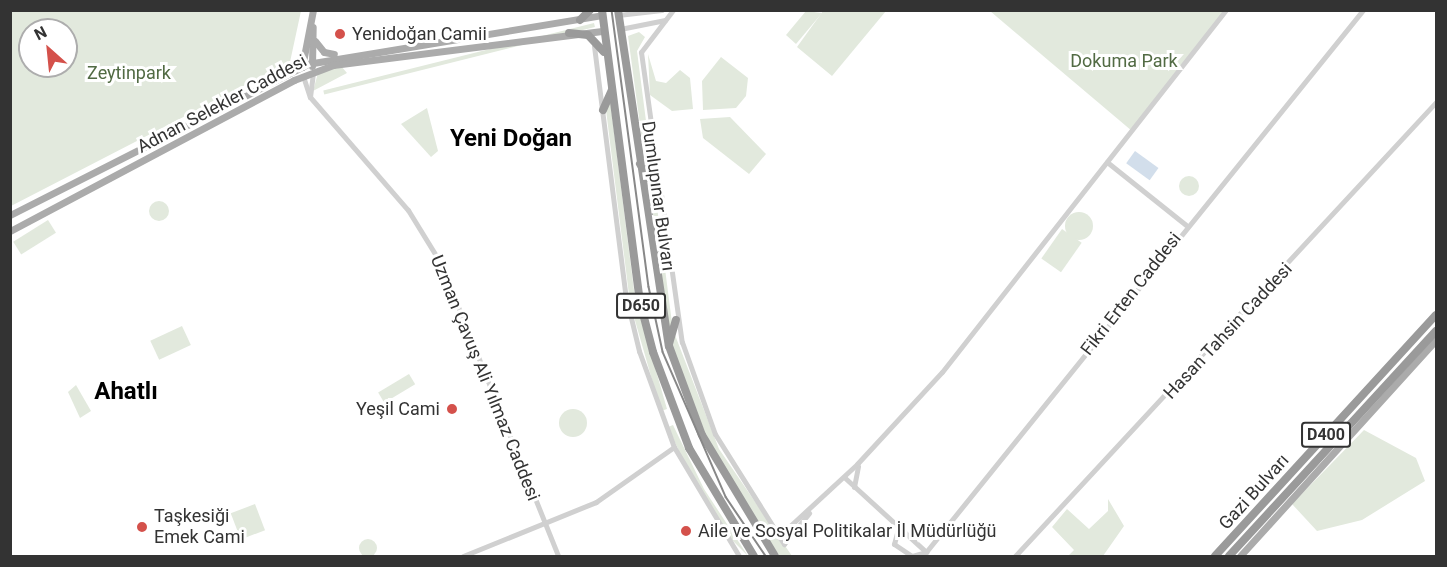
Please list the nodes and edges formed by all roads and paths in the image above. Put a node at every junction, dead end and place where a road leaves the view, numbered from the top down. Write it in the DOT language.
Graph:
graph roads {
  1 [pos="590,10"];
  2 [pos="662,10"];
  3 [pos="673,10"];
  4 [pos="1226,10"];
  5 [pos="1363,10"];
  6 [pos="313,13"];
  7 [pos="602,13"];
  8 [pos="618,13"];
  9 [pos="580,20"];
  10 [pos="665,20"];
  11 [pos="637,26"];
  12 [pos="620,29"];
  13 [pos="604,31"];
  14 [pos="569,33"];
  15 [pos="314,37"];
  16 [pos="648,38"];
  17 [pos="594,46"];
  18 [pos="339,55"];
  19 [pos="608,60"];
  20 [pos="312,62"];
  21 [pos="302,66"];
  22 [pos="313,72"];
  23 [pos="303,76"];
  24 [pos="291,82"];
  25 [pos="612,88"];
  26 [pos="304,89"];
  27 [pos="310,97"];
  28 [pos="1437,102"];
  29 [pos="603,110"];
  30 [pos="638,160"];
  31 [pos="1107,162"];
  32 [pos="657,191"];
  33 [pos="10,215"];
  34 [pos="1186,225"];
  35 [pos="10,231"];
  36 [pos="1437,313"];
  37 [pos="676,320"];
  38 [pos="1437,331"];
  39 [pos="1437,340"];
  40 [pos="669,346"];
  41 [pos="674,447"];
  42 [pos="860,462"];
  43 [pos="844,477"];
  44 [pos="854,487"];
  45 [pos="817,502"];
  46 [pos="543,522"];
  47 [pos="898,529"];
  48 [pos="908,535"];
  49 [pos="778,537"];
  50 [pos="894,544"];
  51 [pos="926,552"];
  52 [pos="463,556"];
  53 [pos="558,556"];
  54 [pos="739,556"];
  55 [pos="754,556"];
  56 [pos="775,556"];
  57 [pos="912,556"];
  58 [pos="1016,556"];
  59 [pos="1215,556"];
  60 [pos="1229,556"];
  61 [pos="1240,556"];
  1 -- 9 [label="highway"];
  2 -- 8 [label="street"];
  3 -- 10 [label="street"];
  4 -- 31 [label="street"];
  5 -- 34 [label="street, Fikri Erten Caddesi"];
  6 -- 15 [label="main road, Adnan Selekler Caddesi"];
  6 -- 21 [label="main road, Adnan Selekler Caddesi"];
  7 -- 8 [label="highway"];
  7 -- 9 [label="main road, Adnan Selekler Caddesi"];
  7 -- 13 [label="highway, Dumlupınar Bulvarı / D650"];
  8 -- 12 [label="highway, Dumlupınar Bulvarı / D650"];
  9 -- 18 [label="main road, Adnan Selekler Caddesi"];
  10 -- 11 [label="street"];
  10 -- 16 [label="street"];
  11 -- 12 [label="street"];
  11 -- 16 [label="street"];
  12 -- 13 [label="highway"];
  12 -- 30 [label="highway, Dumlupınar Bulvarı / D650"];
  13 -- 14 [label="main road, Adnan Selekler Caddesi"];
  13 -- 19 [label="highway, Dumlupınar Bulvarı / D650"];
  14 -- 19 [label="highway"];
  14 -- 22 [label="main road, Adnan Selekler Caddesi"];
  15 -- 18 [label="main road, Adnan Selekler Caddesi"];
  15 -- 20 [label="main road, Adnan Selekler Caddesi"];
  16 -- 32 [label="street"];
  17 -- 29 [label="street"];
  18 -- 20 [label="main road, Adnan Selekler Caddesi"];
  19 -- 25 [label="highway, Dumlupınar Bulvarı / D650"];
  20 -- 21 [label="main road, Adnan Selekler Caddesi"];
  20 -- 22 [label="main road"];
  21 -- 23 [label="main road"];
  21 -- 33 [label="main road, Adnan Selekler Caddesi"];
  22 -- 23 [label="main road, Adnan Selekler Caddesi"];
  22 -- 27 [label="street"];
  23 -- 24 [label="main road, Adnan Selekler Caddesi"];
  23 -- 26 [label="street"];
  24 -- 26 [label="street"];
  24 -- 35 [label="main road, Adnan Selekler Caddesi"];
  25 -- 29 [label="highway"];
  25 -- 55 [label="highway, Dumlupınar Bulvarı / D650"];
  26 -- 27 [label="street, Uzman Çavuş Ali Yılmaz Caddesi"];
  27 -- 46 [label="street, Uzman Çavuş Ali Yılmaz Caddesi"];
  28 -- 58 [label="street, Hasan Tahsin Caddesi"];
  29 -- 41 [label="street"];
  30 -- 32 [label="highway"];
  30 -- 40 [label="highway, Dumlupınar Bulvarı / D650"];
  31 -- 34 [label="street"];
  31 -- 42 [label="street"];
  32 -- 37 [label="street"];
  34 -- 51 [label="street, Fikri Erten Caddesi"];
  36 -- 59 [label="highway, Gazi Bulvarı / D400"];
  37 -- 40 [label="highway"];
  37 -- 49 [label="street"];
  38 -- 60 [label="highway, Gazi Bulvarı / D400"];
  39 -- 61 [label="main road"];
  40 -- 56 [label="highway, Dumlupınar Bulvarı / D650"];
  41 -- 46 [label="street"];
  41 -- 54 [label="street"];
  42 -- 43 [label="street"];
  42 -- 44 [label="street"];
  43 -- 44 [label="street"];
  43 -- 45 [label="street"];
  44 -- 47 [label="street"];
  45 -- 49 [label="street"];
  45 -- 49 [label="street"];
  46 -- 52 [label="street"];
  46 -- 53 [label="street, Uzman Çavuş Ali Yılmaz Caddesi"];
  47 -- 48 [label="street"];
  47 -- 50 [label="street"];
  48 -- 50 [label="street"];
  48 -- 51 [label="street"];
  50 -- 57 [label="street"];
  51 -- 57 [label="street"];
}
